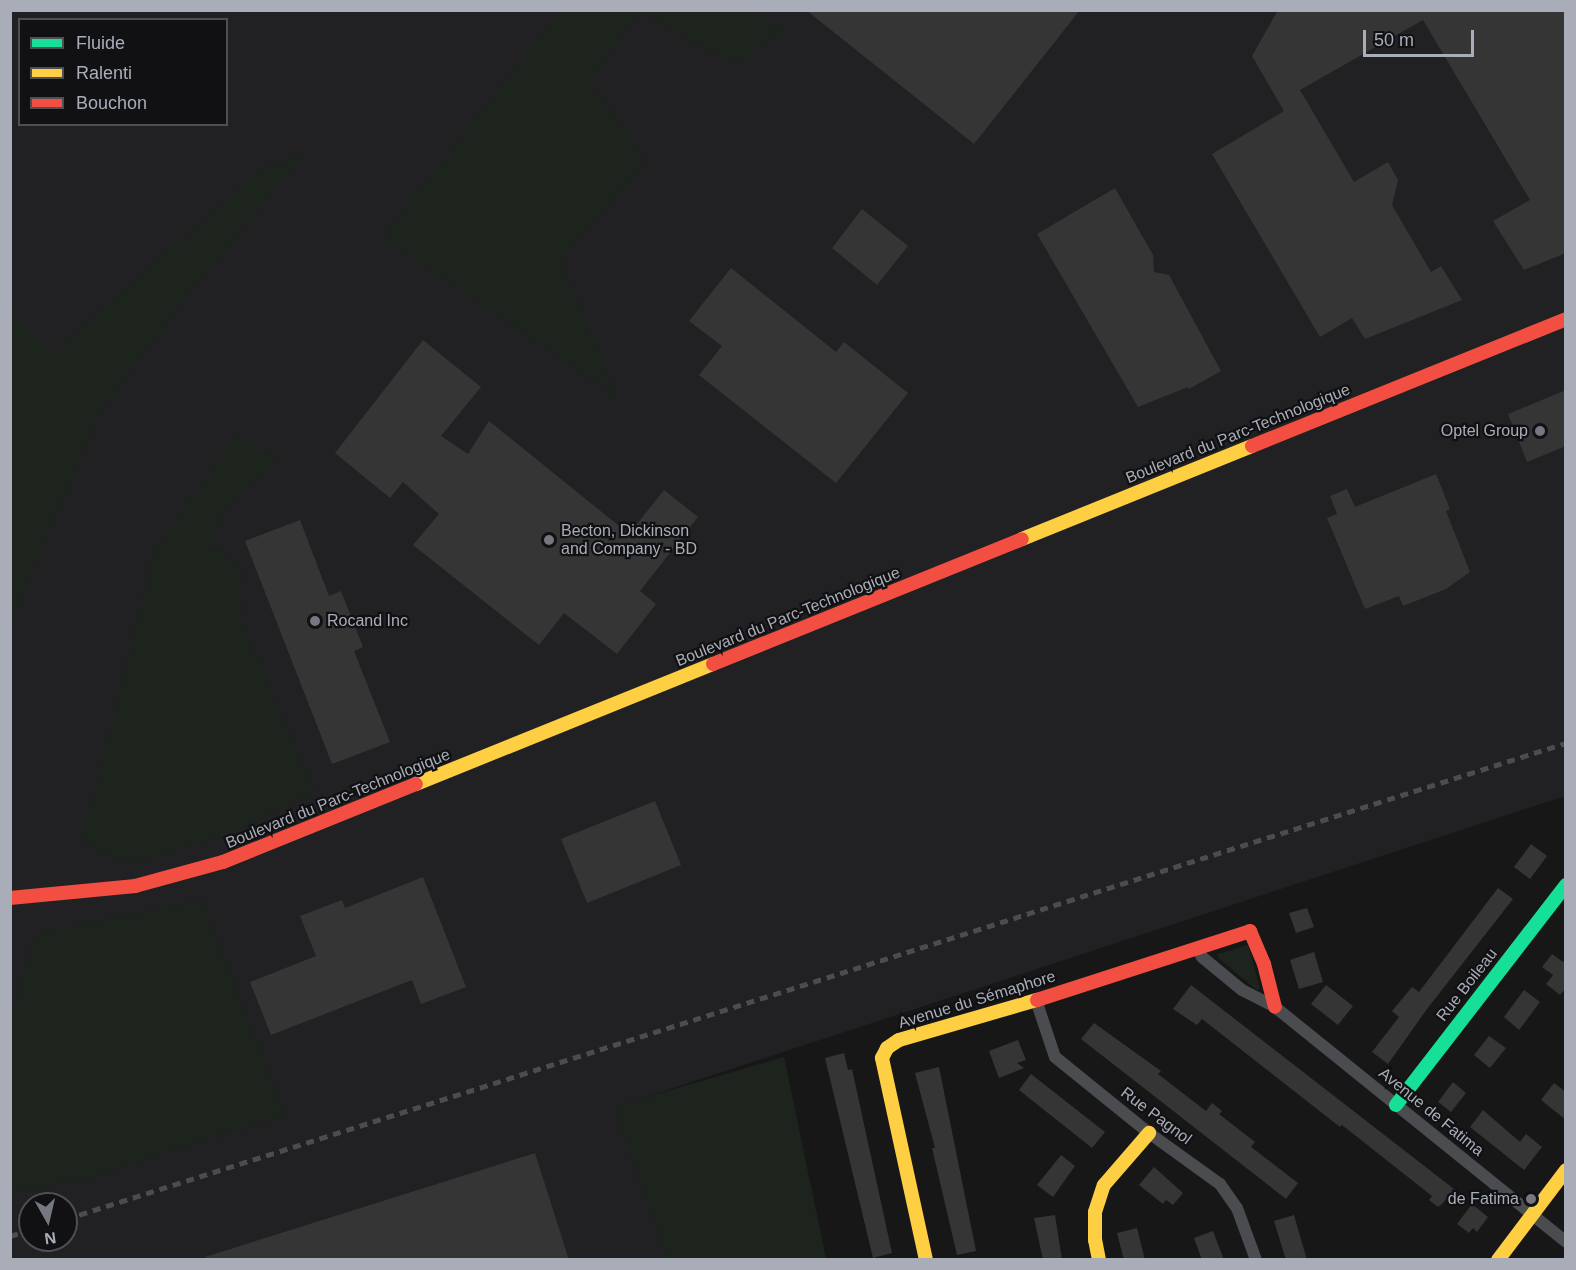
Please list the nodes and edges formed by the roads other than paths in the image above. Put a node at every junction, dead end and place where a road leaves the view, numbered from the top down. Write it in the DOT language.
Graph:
graph roads {
  1 [pos="1566,319"];
  2 [pos="1566,885"];
  3 [pos="10,898"];
  4 [pos="1197,948"];
  5 [pos="1036,1000"];
  6 [pos="1275,1007"];
  7 [pos="1396,1105"];
  8 [pos="1149,1133"];
  9 [pos="1566,1170"];
  10 [pos="1532,1216"];
  11 [pos="1566,1242"];
  12 [pos="926,1260"];
  13 [pos="1099,1260"];
  14 [pos="1256,1260"];
  15 [pos="1498,1260"];
  1 -- 3 [label="street, Boulevard du Parc-Technologique"];
  2 -- 7 [label="street, Rue Boileau"];
  4 -- 5 [label="street, Avenue du Sémaphore"];
  4 -- 6 [label="street, Avenue de Fatima"];
  4 -- 6 [label="street, Avenue du Sémaphore"];
  5 -- 8 [label="street, Rue Pagnol"];
  5 -- 12 [label="street, Avenue du Sémaphore"];
  6 -- 7 [label="street, Avenue de Fatima"];
  7 -- 10 [label="street, Avenue de Fatima"];
  8 -- 13 [label="street"];
  8 -- 14 [label="street, Rue Pagnol"];
  9 -- 10 [label="street"];
  10 -- 11 [label="street, Avenue de Fatima"];
  10 -- 15 [label="street"];
}
